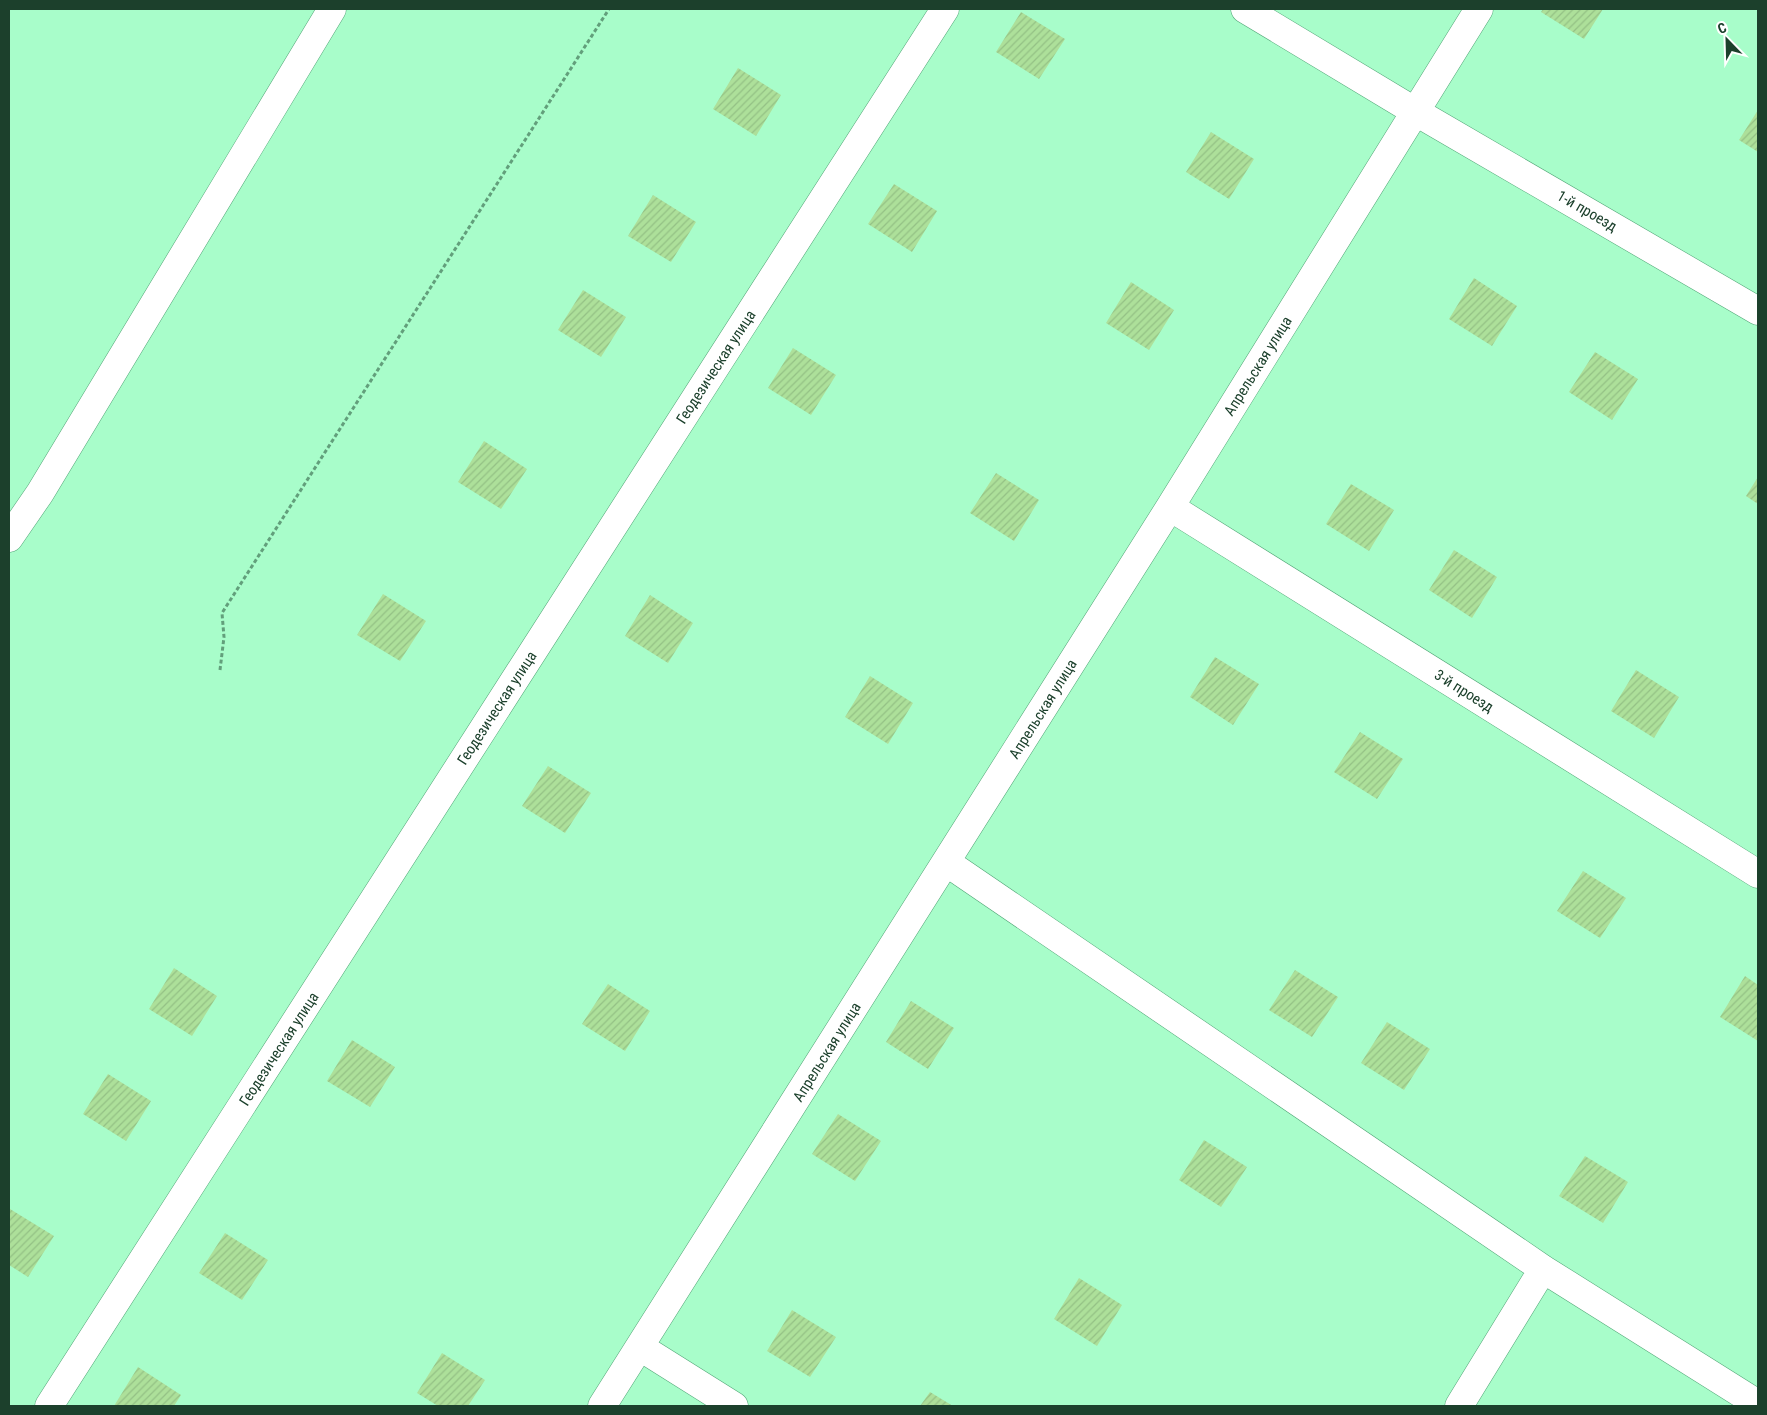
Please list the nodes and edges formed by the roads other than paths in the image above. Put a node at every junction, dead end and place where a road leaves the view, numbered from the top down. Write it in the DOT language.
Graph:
graph roads {
  1 [pos="332,9"];
  2 [pos="945,9"];
  3 [pos="1246,9"];
  4 [pos="1479,9"];
  5 [pos="1416,112"];
  6 [pos="1758,311"];
  7 [pos="1170,507"];
  8 [pos="9,538"];
  9 [pos="946,862"];
  10 [pos="1758,874"];
  11 [pos="1543,1269"];
  12 [pos="640,1347"];
  13 [pos="1758,1404"];
  14 [pos="49,1406"];
  15 [pos="602,1406"];
  16 [pos="734,1406"];
  17 [pos="1459,1406"];
  1 -- 8 [label="street"];
  2 -- 14 [label="street, Геодезическая улица"];
  3 -- 5 [label="street, 1-й проезд"];
  4 -- 5 [label="street, Апрельская улица"];
  5 -- 6 [label="street, 1-й проезд"];
  5 -- 7 [label="street, Апрельская улица"];
  7 -- 9 [label="street, Апрельская улица"];
  7 -- 10 [label="street, 3-й проезд"];
  9 -- 11 [label="street"];
  9 -- 12 [label="street, Апрельская улица"];
  11 -- 13 [label="street"];
  11 -- 17 [label="street"];
  12 -- 15 [label="street, Апрельская улица"];
  12 -- 16 [label="street"];
}
